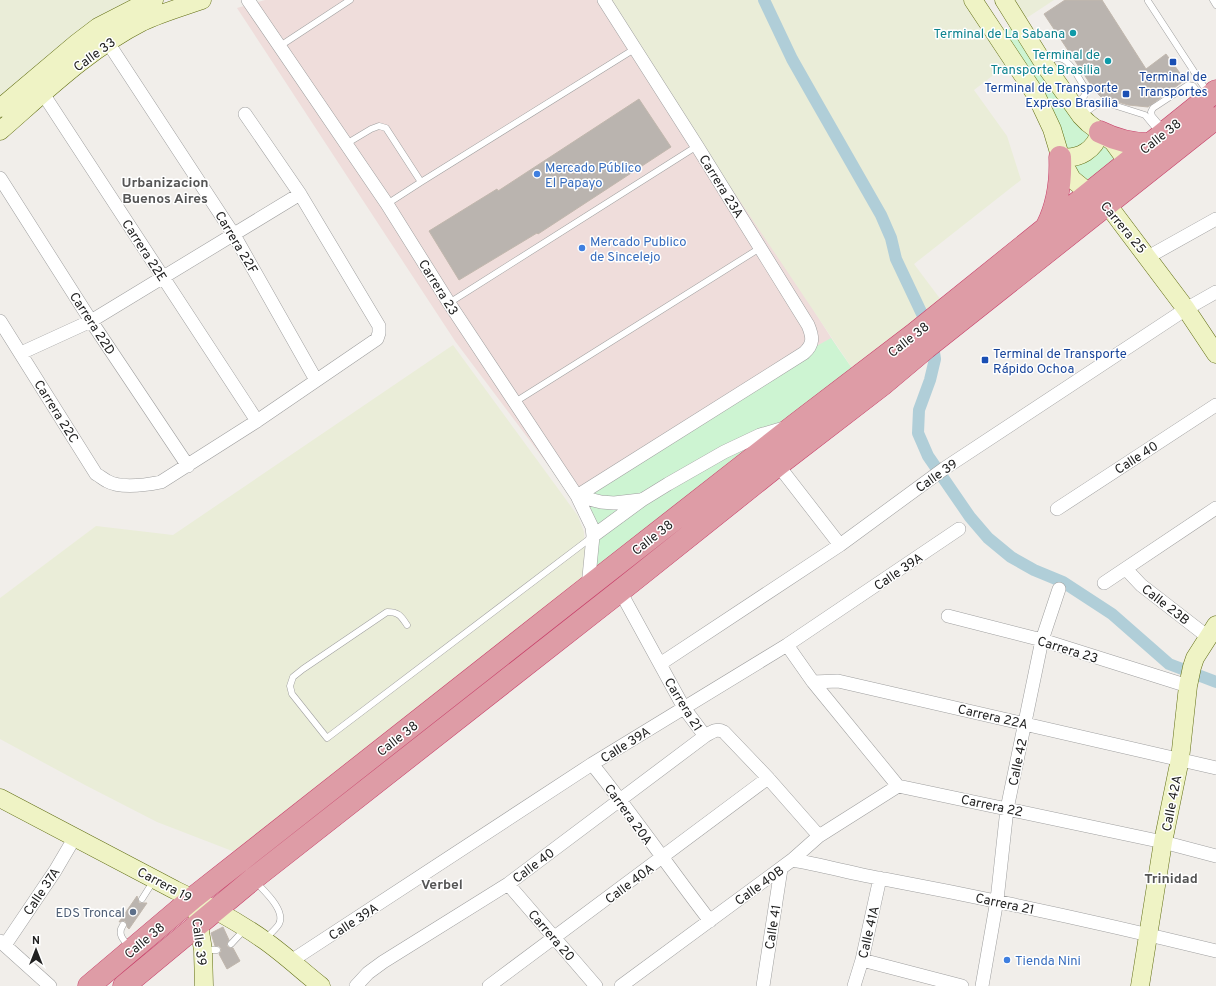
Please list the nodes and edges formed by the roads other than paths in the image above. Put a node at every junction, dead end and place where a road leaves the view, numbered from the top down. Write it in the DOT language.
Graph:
graph roads {
  1 [pos="154,0"];
  2 [pos="202,0"];
  3 [pos="248,0"];
  4 [pos="350,0"];
  5 [pos="604,0"];
  6 [pos="973,0"];
  7 [pos="1004,0"];
  8 [pos="1213,0"];
  9 [pos="1148,1"];
  10 [pos="1216,5"];
  11 [pos="103,35"];
  12 [pos="280,46"];
  13 [pos="636,48"];
  14 [pos="38,86"];
  15 [pos="1212,101"];
  16 [pos="0,108"];
  17 [pos="1077,110"];
  18 [pos="245,114"];
  19 [pos="0,131"];
  20 [pos="1100,132"];
  21 [pos="1159,137"];
  22 [pos="346,144"];
  23 [pos="697,146"];
  24 [pos="1060,157"];
  25 [pos="1132,171"];
  26 [pos="0,178"];
  27 [pos="421,182"];
  28 [pos="300,194"];
  29 [pos="1099,198"];
  30 [pos="387,204"];
  31 [pos="1216,219"];
  32 [pos="1047,226"];
  33 [pos="234,235"];
  34 [pos="760,248"];
  35 [pos="1148,257"];
  36 [pos="163,277"];
  37 [pos="1216,292"];
  38 [pos="449,304"];
  39 [pos="1186,309"];
  40 [pos="0,321"];
  41 [pos="91,321"];
  42 [pos="941,325"];
  43 [pos="919,342"];
  44 [pos="21,353"];
  45 [pos="1216,354"];
  46 [pos="316,380"];
  47 [pos="515,402"];
  48 [pos="1216,406"];
  49 [pos="257,421"];
  50 [pos="795,425"];
  51 [pos="778,465"];
  52 [pos="188,466"];
  53 [pos="577,496"];
  54 [pos="642,500"];
  55 [pos="1216,508"];
  56 [pos="1057,509"];
  57 [pos="959,529"];
  58 [pos="593,536"];
  59 [pos="840,545"];
  60 [pos="1126,569"];
  61 [pos="1104,584"];
  62 [pos="588,587"];
  63 [pos="1059,589"];
  64 [pos="620,591"];
  65 [pos="948,616"];
  66 [pos="407,625"];
  67 [pos="1214,629"];
  68 [pos="1042,640"];
  69 [pos="787,645"];
  70 [pos="660,664"];
  71 [pos="813,682"];
  72 [pos="1189,682"];
  73 [pos="684,708"];
  74 [pos="1025,724"];
  75 [pos="705,736"];
  76 [pos="1180,760"];
  77 [pos="592,764"];
  78 [pos="1216,768"];
  79 [pos="768,778"];
  80 [pos="898,786"];
  81 [pos="0,798"];
  82 [pos="620,800"];
  83 [pos="1007,809"];
  84 [pos="819,836"];
  85 [pos="75,837"];
  86 [pos="1163,842"];
  87 [pos="1216,856"];
  88 [pos="662,858"];
  89 [pos="792,860"];
  90 [pos="781,868"];
  91 [pos="880,878"];
  92 [pos="155,879"];
  93 [pos="253,879"];
  94 [pos="508,884"];
  95 [pos="194,898"];
  96 [pos="142,899"];
  97 [pos="997,900"];
  98 [pos="207,917"];
  99 [pos="710,921"];
  100 [pos="123,924"];
  101 [pos="246,928"];
  102 [pos="1148,934"];
  103 [pos="555,938"];
  104 [pos="264,940"];
  105 [pos="2,943"];
  106 [pos="231,944"];
  107 [pos="132,950"];
  108 [pos="1216,951"];
  109 [pos="862,960"];
  110 [pos="291,961"];
  111 [pos="627,984"];
  112 [pos="50,986"];
  113 [pos="89,986"];
  114 [pos="124,986"];
  115 [pos="204,986"];
  116 [pos="321,986"];
  117 [pos="356,986"];
  118 [pos="489,986"];
  119 [pos="596,986"];
  120 [pos="763,986"];
  121 [pos="854,986"];
  122 [pos="962,986"];
  123 [pos="982,986"];
  124 [pos="1140,986"];
  1 -- 11 [label="street, Calle 33"];
  2 -- 11 [label="street, Calle 33"];
  3 -- 12 [label="street, Carrera 23"];
  4 -- 12 [label="lane"];
  5 -- 13 [label="street, Carrera 23A"];
  6 -- 24 [label="street, Carrera 25"];
  7 -- 17 [label="street"];
  8 -- 10 [label="lane"];
  9 -- 15 [label="lane"];
  11 -- 14 [label="street, Calle 33"];
  11 -- 33 [label="street, Carrera 22F"];
  12 -- 22 [label="street, Carrera 23"];
  13 -- 23 [label="street, Carrera 23A"];
  13 -- 27 [label="lane"];
  14 -- 16 [label="street, Calle 33"];
  14 -- 19 [label="street, Calle 33"];
  14 -- 36 [label="street, Carrera 22E"];
  15 -- 21 [label="highway, Calle 38"];
  15 -- 25 [label="highway, Calle 38"];
  17 -- 20 [label="street"];
  17 -- 21 [label="lane"];
  18 -- 28 [label="street, Carrera 22C"];
  20 -- 21 [label="highway"];
  20 -- 24 [label="street"];
  20 -- 25 [label="street"];
  21 -- 25 [label="highway, Calle 38"];
  22 -- 27 [label="lane"];
  22 -- 30 [label="street, Carrera 23"];
  23 -- 34 [label="street, Carrera 23A"];
  23 -- 38 [label="lane"];
  24 -- 29 [label="street, Carrera 25"];
  24 -- 32 [label="highway"];
  25 -- 29 [label="highway, Calle 38"];
  26 -- 41 [label="street, Carrera 22D"];
  27 -- 30 [label="lane"];
  28 -- 33 [label="street"];
  28 -- 46 [label="street, Carrera 22C"];
  29 -- 32 [label="highway, Calle 38"];
  29 -- 35 [label="street, Carrera 25"];
  29 -- 42 [label="highway, Calle 38"];
  30 -- 38 [label="street, Carrera 23"];
  31 -- 35 [label="street"];
  32 -- 42 [label="highway, Calle 38"];
  33 -- 36 [label="street"];
  33 -- 46 [label="street, Carrera 22F"];
  34 -- 47 [label="lane"];
  34 -- 53 [label="street, Carrera 23A"];
  35 -- 39 [label="street, Carrera 25"];
  36 -- 41 [label="street"];
  36 -- 49 [label="street, Carrera 22E"];
  37 -- 39 [label="street, Calle 39"];
  38 -- 47 [label="street, Carrera 23"];
  39 -- 45 [label="street, Carrera 25"];
  39 -- 59 [label="street, Calle 39"];
  40 -- 44 [label="street, Carrera 22C"];
  41 -- 44 [label="street"];
  41 -- 52 [label="street, Carrera 22D"];
  42 -- 43 [label="highway, Calle 38"];
  43 -- 50 [label="highway, Calle 38"];
  43 -- 51 [label="highway, Calle 38"];
  44 -- 52 [label="street, Carrera 22C"];
  46 -- 49 [label="street, Carrera 22C"];
  47 -- 53 [label="street, Carrera 23"];
  48 -- 56 [label="street, Calle 40"];
  49 -- 52 [label="street, Carrera 22C"];
  50 -- 54 [label="street"];
  50 -- 62 [label="highway, Calle 38"];
  51 -- 59 [label="street"];
  51 -- 64 [label="highway, Calle 38"];
  53 -- 54 [label="street"];
  53 -- 58 [label="street, Carrera 23"];
  54 -- 58 [label="street"];
  55 -- 60 [label="street"];
  57 -- 69 [label="street, Calle 39A"];
  58 -- 62 [label="street, Carrera 23"];
  58 -- 66 [label="lane"];
  59 -- 70 [label="street, Calle 39"];
  60 -- 61 [label="street"];
  60 -- 67 [label="street, Calle 23B"];
  62 -- 95 [label="highway, Calle 38"];
  63 -- 68 [label="street, Calle 42"];
  64 -- 70 [label="street, Carrera 21"];
  64 -- 93 [label="highway, Calle 38"];
  65 -- 68 [label="street, Carrera 23"];
  67 -- 72 [label="street, Calle 42A"];
  68 -- 72 [label="street, Carrera 23"];
  68 -- 74 [label="street, Calle 42"];
  69 -- 71 [label="street"];
  69 -- 73 [label="street, Calle 39A"];
  70 -- 73 [label="street, Carrera 21"];
  71 -- 74 [label="street, Carrera 22A"];
  71 -- 80 [label="street"];
  72 -- 76 [label="street, Calle 42A"];
  73 -- 75 [label="street, Carrera 21"];
  73 -- 77 [label="street, Calle 39A"];
  74 -- 76 [label="street, Carrera 22A"];
  74 -- 83 [label="street, Calle 42"];
  75 -- 79 [label="street, Carrera 21"];
  75 -- 82 [label="street, Calle 40"];
  76 -- 78 [label="street, Carrera 22A"];
  76 -- 86 [label="street, Calle 42A"];
  77 -- 82 [label="street, Carrera 20A"];
  77 -- 110 [label="street, Calle 39A"];
  79 -- 84 [label="street, Carrera 21"];
  79 -- 88 [label="street, Calle 40A"];
  80 -- 83 [label="street, Carrera 22"];
  80 -- 84 [label="street, Calle 40B"];
  81 -- 85 [label="street, Carrera 19"];
  82 -- 88 [label="street, Carrera 20A"];
  82 -- 94 [label="street, Calle 40"];
  83 -- 86 [label="street, Carrera 22"];
  83 -- 97 [label="street, Calle 42"];
  84 -- 89 [label="street, Calle 40B"];
  85 -- 92 [label="street, Carrera 19"];
  85 -- 105 [label="street, Calle 37A"];
  86 -- 87 [label="street, Carrera 22"];
  86 -- 102 [label="street, Calle 42A"];
  88 -- 99 [label="street, Carrera 20A"];
  88 -- 103 [label="street, Calle 40A"];
  89 -- 90 [label="street, Calle 40B"];
  89 -- 91 [label="street, Carrera 21"];
  90 -- 99 [label="street, Calle 40B"];
  90 -- 120 [label="street, Calle 41"];
  91 -- 97 [label="street, Carrera 21"];
  91 -- 109 [label="street, Calle 41A"];
  92 -- 95 [label="street, Carrera 19"];
  92 -- 96 [label="lane"];
  93 -- 98 [label="highway, Calle 38"];
  93 -- 104 [label="lane"];
  94 -- 103 [label="street, Carrera 20"];
  94 -- 117 [label="street, Calle 40"];
  95 -- 98 [label="street, Carrera 19"];
  95 -- 107 [label="highway, Calle 38"];
  97 -- 102 [label="street, Carrera 21"];
  97 -- 123 [label="street, Calle 42"];
  98 -- 101 [label="street, Carrera 19"];
  98 -- 114 [label="highway, Calle 38"];
  98 -- 115 [label="street, Calle 39"];
  99 -- 111 [label="street, Calle 40B"];
  100 -- 107 [label="lane"];
  101 -- 104 [label="street, Carrera 19"];
  101 -- 106 [label="lane"];
  102 -- 108 [label="street, Carrera 21"];
  102 -- 124 [label="street, Calle 42A"];
  103 -- 118 [label="street, Calle 40A"];
  103 -- 119 [label="street, Carrera 20"];
  104 -- 110 [label="street, Carrera 19"];
  105 -- 112 [label="street"];
  107 -- 113 [label="highway, Calle 38"];
  109 -- 121 [label="street, Calle 41A"];
  109 -- 122 [label="street"];
  110 -- 116 [label="street, Carrera 19"];
}
